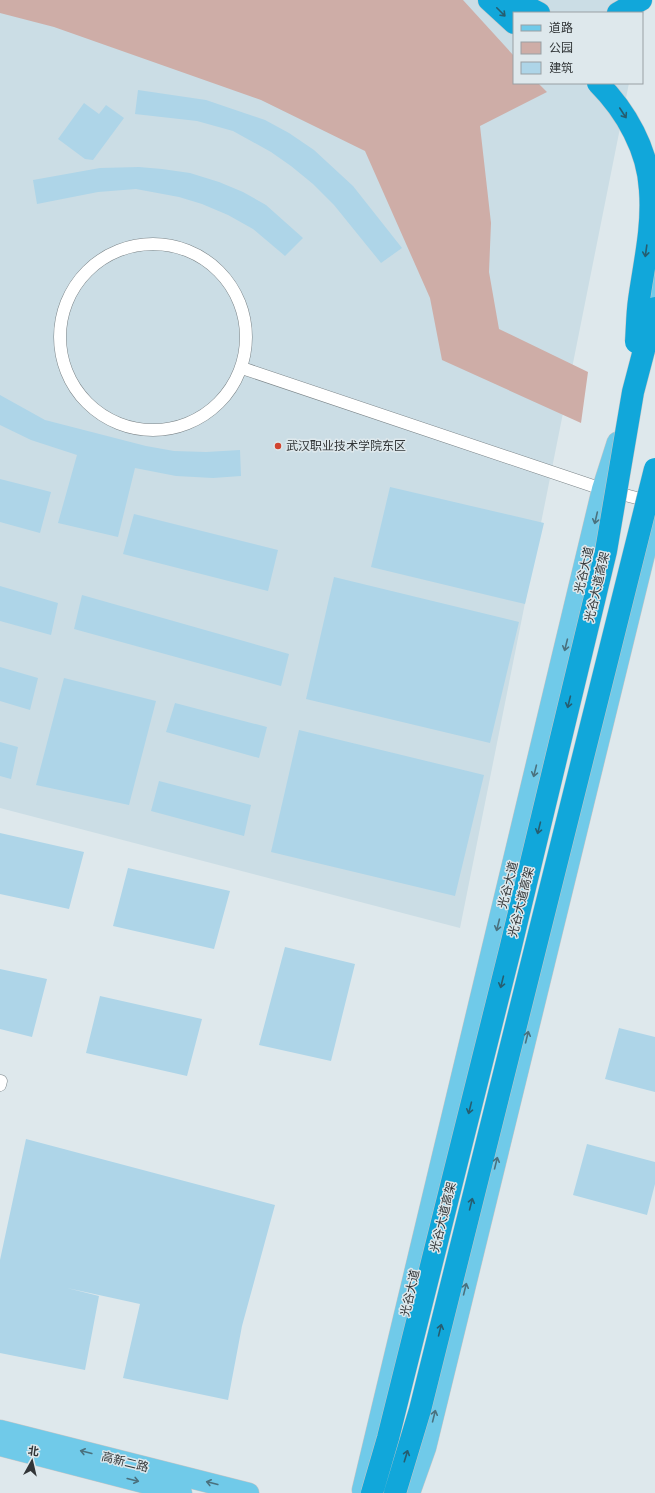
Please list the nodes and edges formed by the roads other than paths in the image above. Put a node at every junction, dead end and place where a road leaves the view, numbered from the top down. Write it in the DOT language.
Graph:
graph roads {
  1 [pos="489,0"];
  2 [pos="513,0"];
  3 [pos="641,0"];
  4 [pos="537,12"];
  5 [pos="620,12"];
  6 [pos="513,22"];
  7 [pos="599,84"];
  8 [pos="655,277"];
  9 [pos="655,308"];
  10 [pos="242,368"];
  11 [pos="633,392"];
  12 [pos="655,469"];
  13 [pos="602,489"];
  14 [pos="655,503"];
  15 [pos="655,513"];
  16 [pos="0,1430"];
  17 [pos="0,1446"];
  18 [pos="182,1493"];
  19 [pos="250,1493"];
  20 [pos="362,1493"];
  21 [pos="372,1493"];
  22 [pos="395,1493"];
  23 [pos="410,1493"];
  1 -- 6 [label="highway, one-way"];
  2 -- 4 [label="highway"];
  3 -- 5 [label="highway"];
  7 -- 11 [label="highway, one-way, bridge"];
  8 -- 13 [label="main road, 光谷大道"];
  9 -- 11 [label="highway, 光谷大道高架, bridge"];
  10 -- 10 [label="street"];
  10 -- 13 [label="street"];
  11 -- 21 [label="highway, 光谷大道高架, one-way, bridge"];
  22 -- 12 [label="highway, 光谷大道高架, one-way, bridge"];
  13 -- 14 [label="street"];
  13 -- 20 [label="main road, 光谷大道, one-way"];
  23 -- 15 [label="main road, one-way"];
  19 -- 16 [label="main road, 高新二路, one-way"];
  17 -- 18 [label="main road, 高新二路, one-way"];
}
